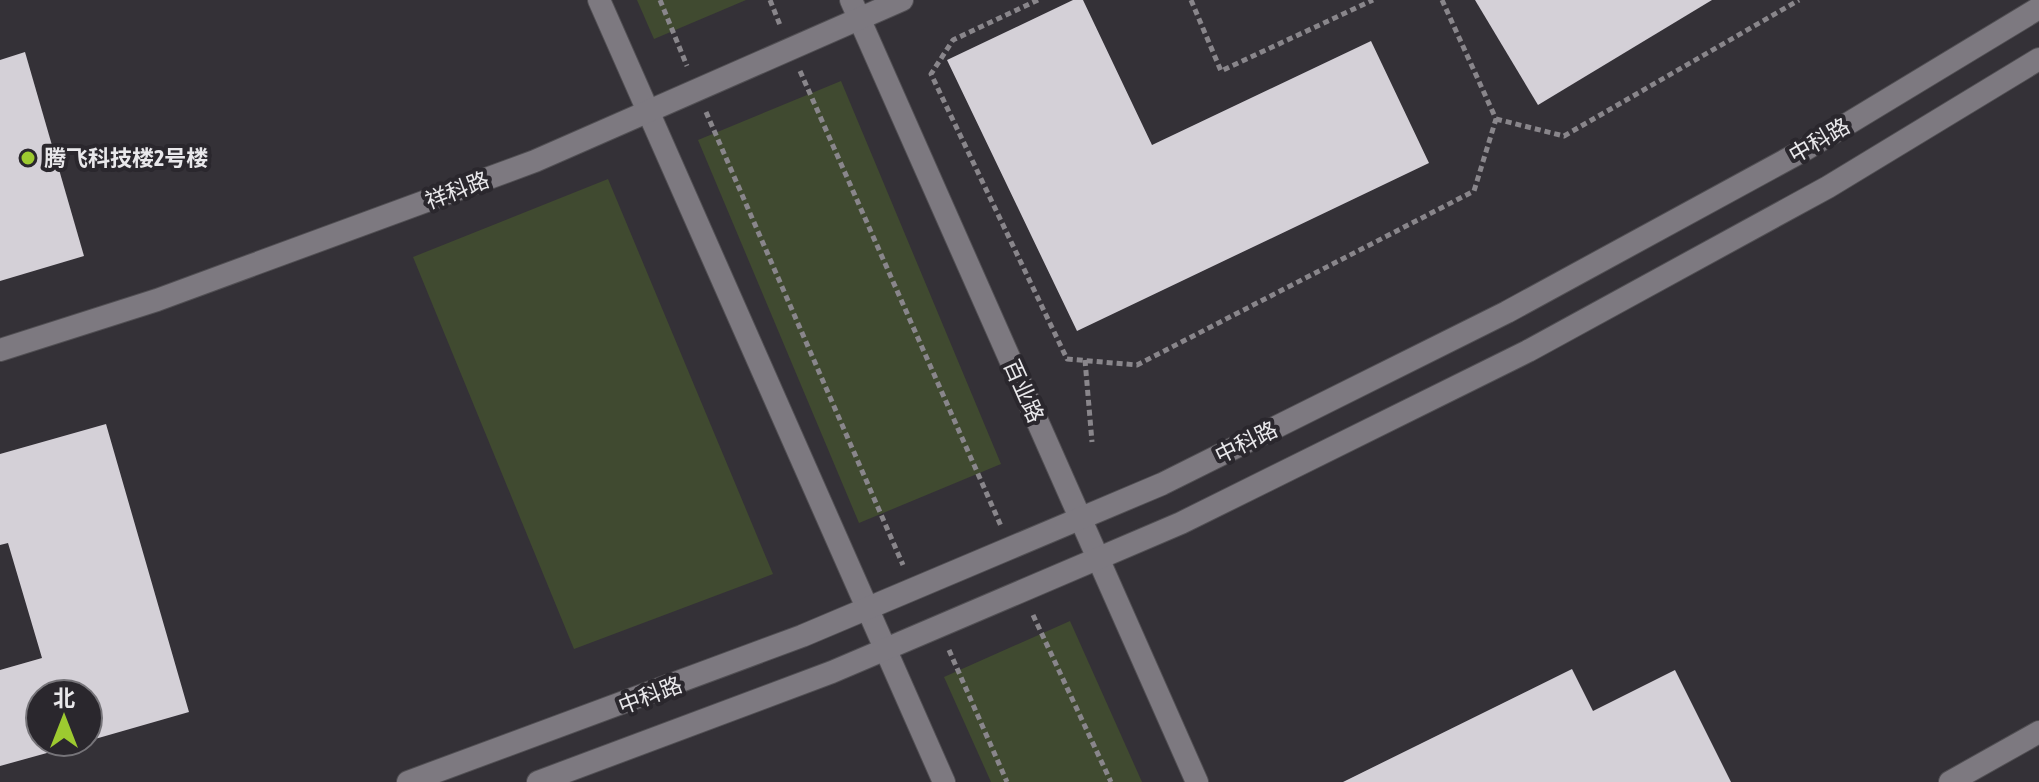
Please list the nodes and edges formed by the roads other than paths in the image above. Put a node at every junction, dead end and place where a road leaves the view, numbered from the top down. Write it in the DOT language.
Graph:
graph roads {
  1 [pos="599,0"];
  2 [pos="902,0"];
  3 [pos="2039,8"];
  4 [pos="856,10"];
  5 [pos="2039,59"];
  6 [pos="648,113"];
  7 [pos="0,350"];
  8 [pos="1081,519"];
  9 [pos="1098,559"];
  10 [pos="868,609"];
  11 [pos="885,649"];
  12 [pos="2039,732"];
  13 [pos="408,782"];
  14 [pos="538,782"];
  15 [pos="944,782"];
  16 [pos="1197,782"];
  17 [pos="1950,782"];
  1 -- 6 [label="street"];
  2 -- 4 [label="street, 祥科路"];
  3 -- 8 [label="street, 中科路"];
  4 -- 6 [label="street, 祥科路"];
  4 -- 8 [label="street, 百业路"];
  5 -- 9 [label="street, 中科路"];
  6 -- 7 [label="street, 祥科路"];
  6 -- 10 [label="street"];
  8 -- 9 [label="street, 百业路"];
  8 -- 10 [label="street, 中科路"];
  9 -- 11 [label="street, 中科路"];
  9 -- 16 [label="street, 百业路"];
  10 -- 11 [label="street"];
  10 -- 13 [label="street, 中科路"];
  11 -- 14 [label="street, 中科路"];
  11 -- 15 [label="street"];
  12 -- 17 [label="street"];
}
